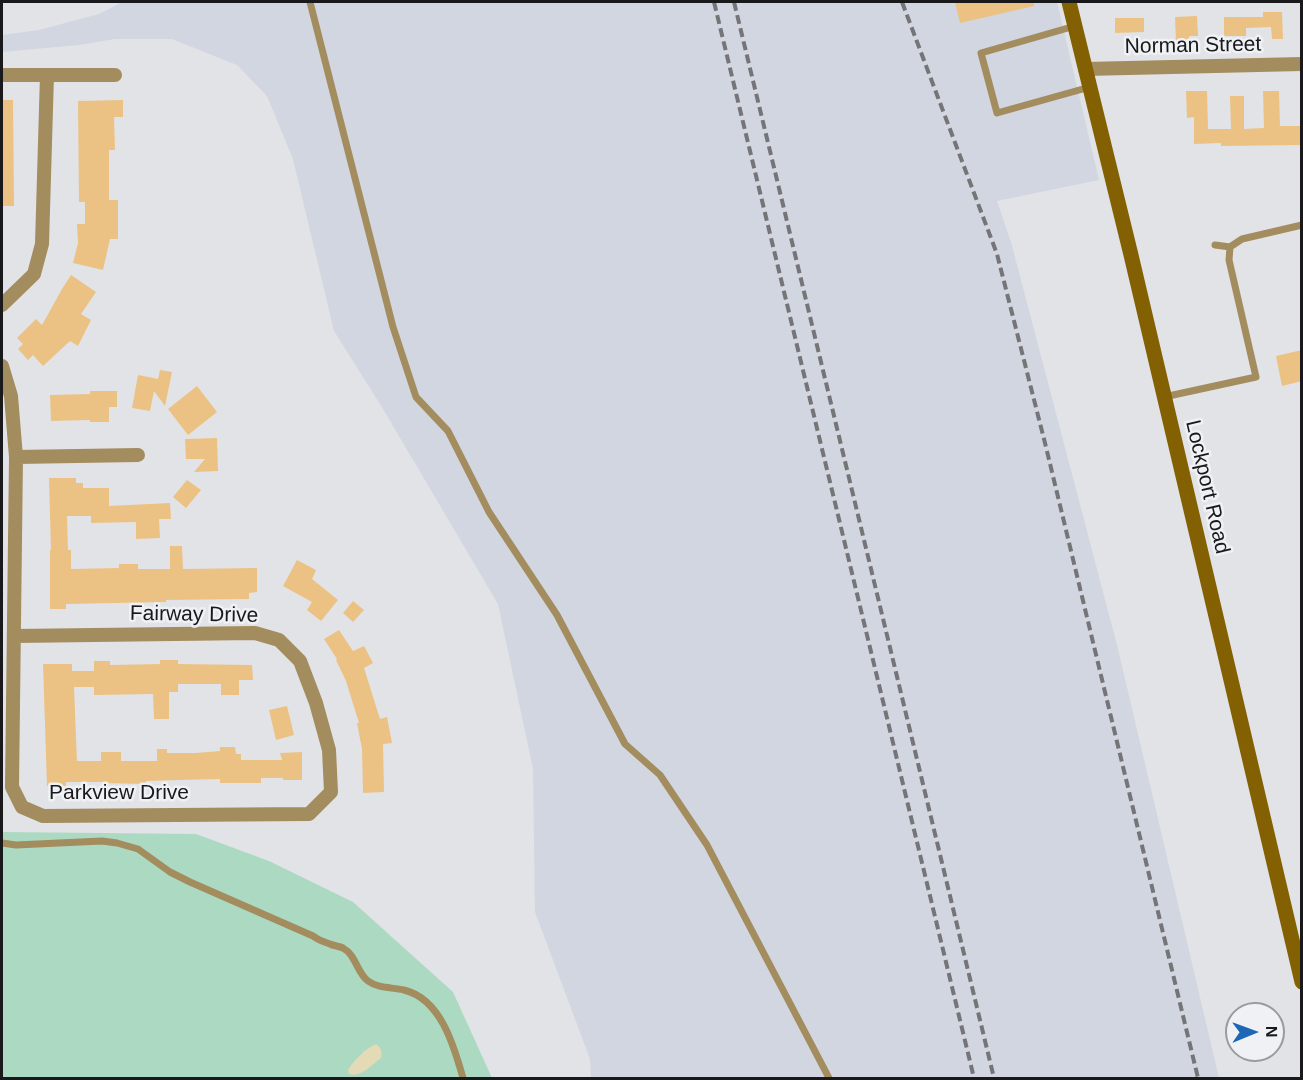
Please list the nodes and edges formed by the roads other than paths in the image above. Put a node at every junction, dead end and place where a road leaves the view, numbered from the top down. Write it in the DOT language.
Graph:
graph roads {
  1 [pos="310,2"];
  2 [pos="1069,2"];
  3 [pos="1075,26"];
  4 [pos="1302,64"];
  5 [pos="1085,69"];
  6 [pos="2,75"];
  7 [pos="46,75"];
  8 [pos="115,75"];
  9 [pos="1090,87"];
  10 [pos="1302,225"];
  11 [pos="1215,245"];
  12 [pos="1230,247"];
  13 [pos="2,305"];
  14 [pos="2,366"];
  15 [pos="1164,397"];
  16 [pos="138,454"];
  17 [pos="15,457"];
  18 [pos="14,636"];
  19 [pos="331,792"];
  20 [pos="2,843"];
  21 [pos="1302,982"];
  22 [pos="463,1078"];
  23 [pos="830,1078"];
  1 -- 23 [label="lane"];
  2 -- 3 [label="street, Lockport Road"];
  3 -- 5 [label="street, Lockport Road"];
  3 -- 9 [label="lane"];
  4 -- 5 [label="street, Norman Street"];
  5 -- 9 [label="street, Lockport Road"];
  6 -- 7 [label="street"];
  7 -- 8 [label="street"];
  7 -- 13 [label="street"];
  9 -- 15 [label="street, Lockport Road"];
  10 -- 12 [label="lane"];
  11 -- 12 [label="lane"];
  12 -- 15 [label="lane"];
  14 -- 17 [label="street, Parkview Drive"];
  15 -- 21 [label="street, Lockport Road"];
  16 -- 17 [label="street"];
  17 -- 18 [label="street, Parkview Drive"];
  18 -- 19 [label="street, Fairway Drive"];
  18 -- 19 [label="street, Parkview Drive"];
  20 -- 22 [label="lane"];
}
